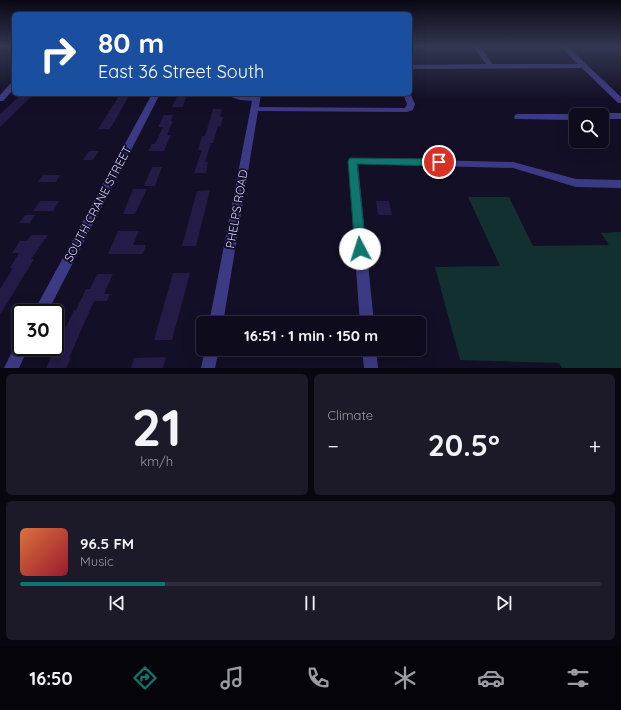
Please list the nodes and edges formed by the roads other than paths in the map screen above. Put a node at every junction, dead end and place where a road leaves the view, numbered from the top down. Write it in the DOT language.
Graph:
graph roads {
  1 [pos="490,66"];
  2 [pos="584,66"];
  3 [pos="412,67"];
  4 [pos="12,87"];
  5 [pos="155,96"];
  6 [pos="234,96"];
  7 [pos="409,96"];
  8 [pos="0,99"];
  9 [pos="256,100"];
  10 [pos="621,101"];
  11 [pos="569,116"];
  12 [pos="609,116"];
  13 [pos="621,116"];
  14 [pos="518,117"];
  15 [pos="621,184"];
  16 [pos="45,304"];
  17 [pos="217,316"];
  18 [pos="366,316"];
  19 [pos="17,356"];
  20 [pos="211,356"];
  21 [pos="370,356"];
  22 [pos="11,368"];
  23 [pos="208,368"];
  24 [pos="371,368"];
  1 -- 2 [label="street"];
  1 -- 3 [label="street"];
  2 -- 10 [label="street"];
  4 -- 8 [label="street"];
  5 -- 16 [label="street, SOUTH CRANE STREET"];
  6 -- 9 [label="street"];
  7 -- 9 [label="street"];
  9 -- 17 [label="street, PHELPS ROAD"];
  11 -- 14 [label="street"];
  12 -- 13 [label="street"];
  15 -- 18 [label="street"];
  19 -- 22 [label="street"];
  20 -- 23 [label="street"];
  21 -- 24 [label="street"];
}
